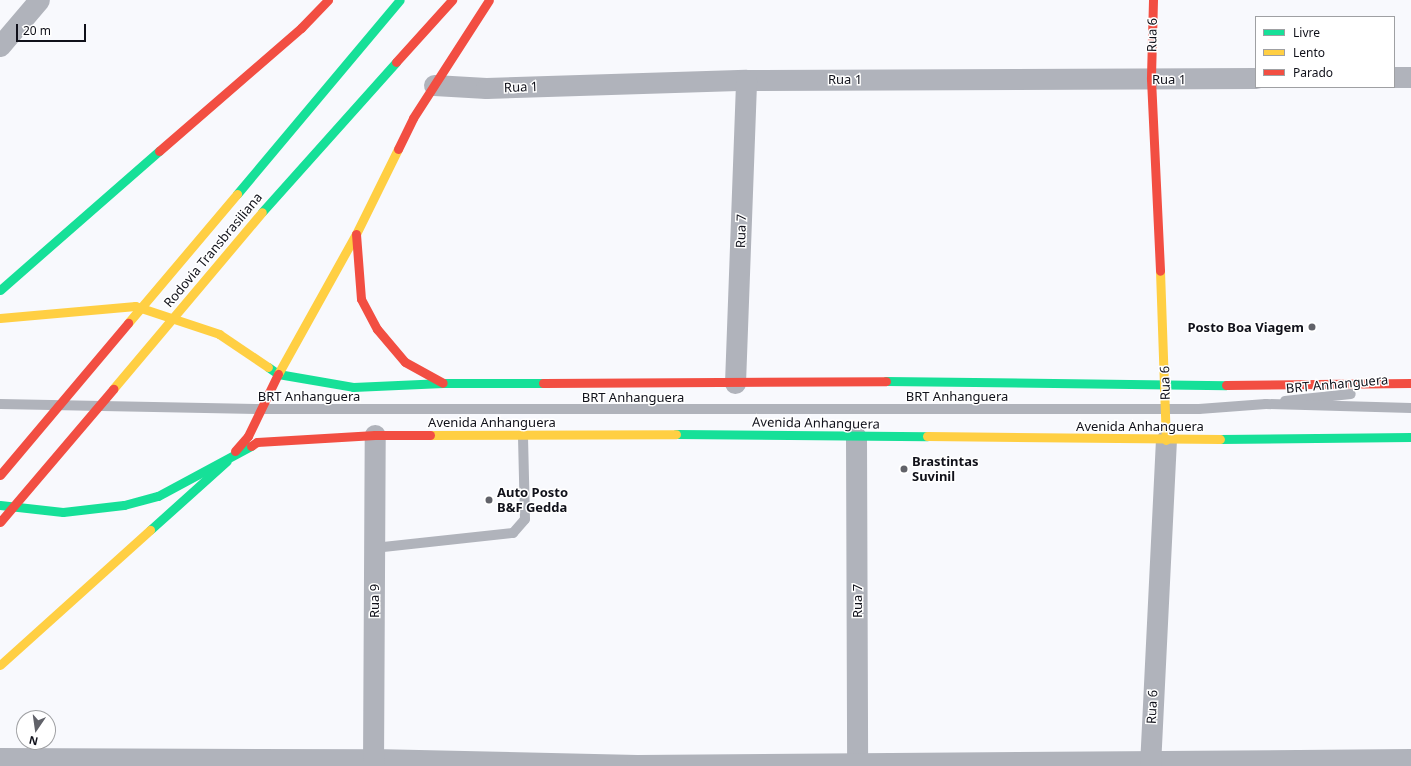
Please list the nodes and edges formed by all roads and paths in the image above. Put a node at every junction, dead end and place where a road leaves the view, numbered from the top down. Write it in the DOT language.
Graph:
graph roads {
  1 [pos="39,0"];
  2 [pos="328,0"];
  3 [pos="400,0"];
  4 [pos="452,0"];
  5 [pos="489,0"];
  6 [pos="1153,0"];
  7 [pos="0,46"];
  8 [pos="1411,77"];
  9 [pos="1255,78"];
  10 [pos="1395,78"];
  11 [pos="1152,79"];
  12 [pos="746,80"];
  13 [pos="434,85"];
  14 [pos="356,234"];
  15 [pos="0,290"];
  16 [pos="0,318"];
  17 [pos="278,374"];
  18 [pos="443,383"];
  19 [pos="735,383"];
  20 [pos="1411,383"];
  21 [pos="1166,385"];
  22 [pos="1411,392"];
  23 [pos="0,404"];
  24 [pos="1266,404"];
  25 [pos="1166,408"];
  26 [pos="1411,408"];
  27 [pos="262,409"];
  28 [pos="375,435"];
  29 [pos="523,436"];
  30 [pos="856,437"];
  31 [pos="1411,437"];
  32 [pos="1166,440"];
  33 [pos="226,461"];
  34 [pos="0,475"];
  35 [pos="0,505"];
  36 [pos="0,522"];
  37 [pos="374,548"];
  38 [pos="0,665"];
  39 [pos="0,758"];
  40 [pos="1411,759"];
  41 [pos="373,762"];
  42 [pos="857,764"];
  43 [pos="1150,764"];
  44 [pos="637,766"];
  1 -- 7 [label="street"];
  2 -- 15 [label="main road"];
  3 -- 34 [label="main road, Rodovia Transbrasiliana, bridge"];
  4 -- 36 [label="main road, Rodovia Transbrasiliana, bridge"];
  5 -- 13 [label="main road, Avenida Anhanguera"];
  6 -- 11 [label="main road, Rua 6"];
  8 -- 10 [label="street"];
  9 -- 11 [label="street, Rua 1"];
  11 -- 12 [label="street, Rua 1"];
  11 -- 21 [label="main road, Rua 6"];
  12 -- 13 [label="street, Rua 1"];
  12 -- 19 [label="street, Rua 7"];
  13 -- 14 [label="main road, Avenida Anhanguera"];
  14 -- 17 [label="main road, Avenida Anhanguera"];
  14 -- 18 [label="main road"];
  16 -- 17 [label="main road"];
  17 -- 18 [label="main road"];
  17 -- 27 [label="main road, Avenida Anhanguera"];
  18 -- 19 [label="main road"];
  19 -- 21 [label="main road"];
  20 -- 21 [label="main road"];
  21 -- 25 [label="main road, Rua 6"];
  22 -- 24 [label="lane, BRT Anhanguera"];
  23 -- 27 [label="lane, BRT Anhanguera"];
  24 -- 25 [label="lane, BRT Anhanguera"];
  24 -- 26 [label="lane, BRT Anhanguera"];
  25 -- 27 [label="lane, BRT Anhanguera"];
  25 -- 32 [label="main road, Rua 6"];
  27 -- 33 [label="main road, Avenida Anhanguera"];
  28 -- 29 [label="main road, Avenida Anhanguera"];
  28 -- 33 [label="main road, Avenida Anhanguera"];
  28 -- 37 [label="street, Rua 9"];
  29 -- 30 [label="main road, Avenida Anhanguera"];
  29 -- 37 [label="lane"];
  30 -- 32 [label="main road, Avenida Anhanguera"];
  30 -- 42 [label="street, Rua 7"];
  31 -- 32 [label="main road, Avenida Anhanguera"];
  32 -- 43 [label="street, Rua 6"];
  33 -- 35 [label="main road, Avenida Anhanguera"];
  33 -- 38 [label="main road"];
  37 -- 41 [label="street, Rua 9"];
  39 -- 41 [label="street"];
  40 -- 43 [label="street"];
  41 -- 44 [label="street"];
  42 -- 43 [label="street"];
  42 -- 44 [label="street"];
}
